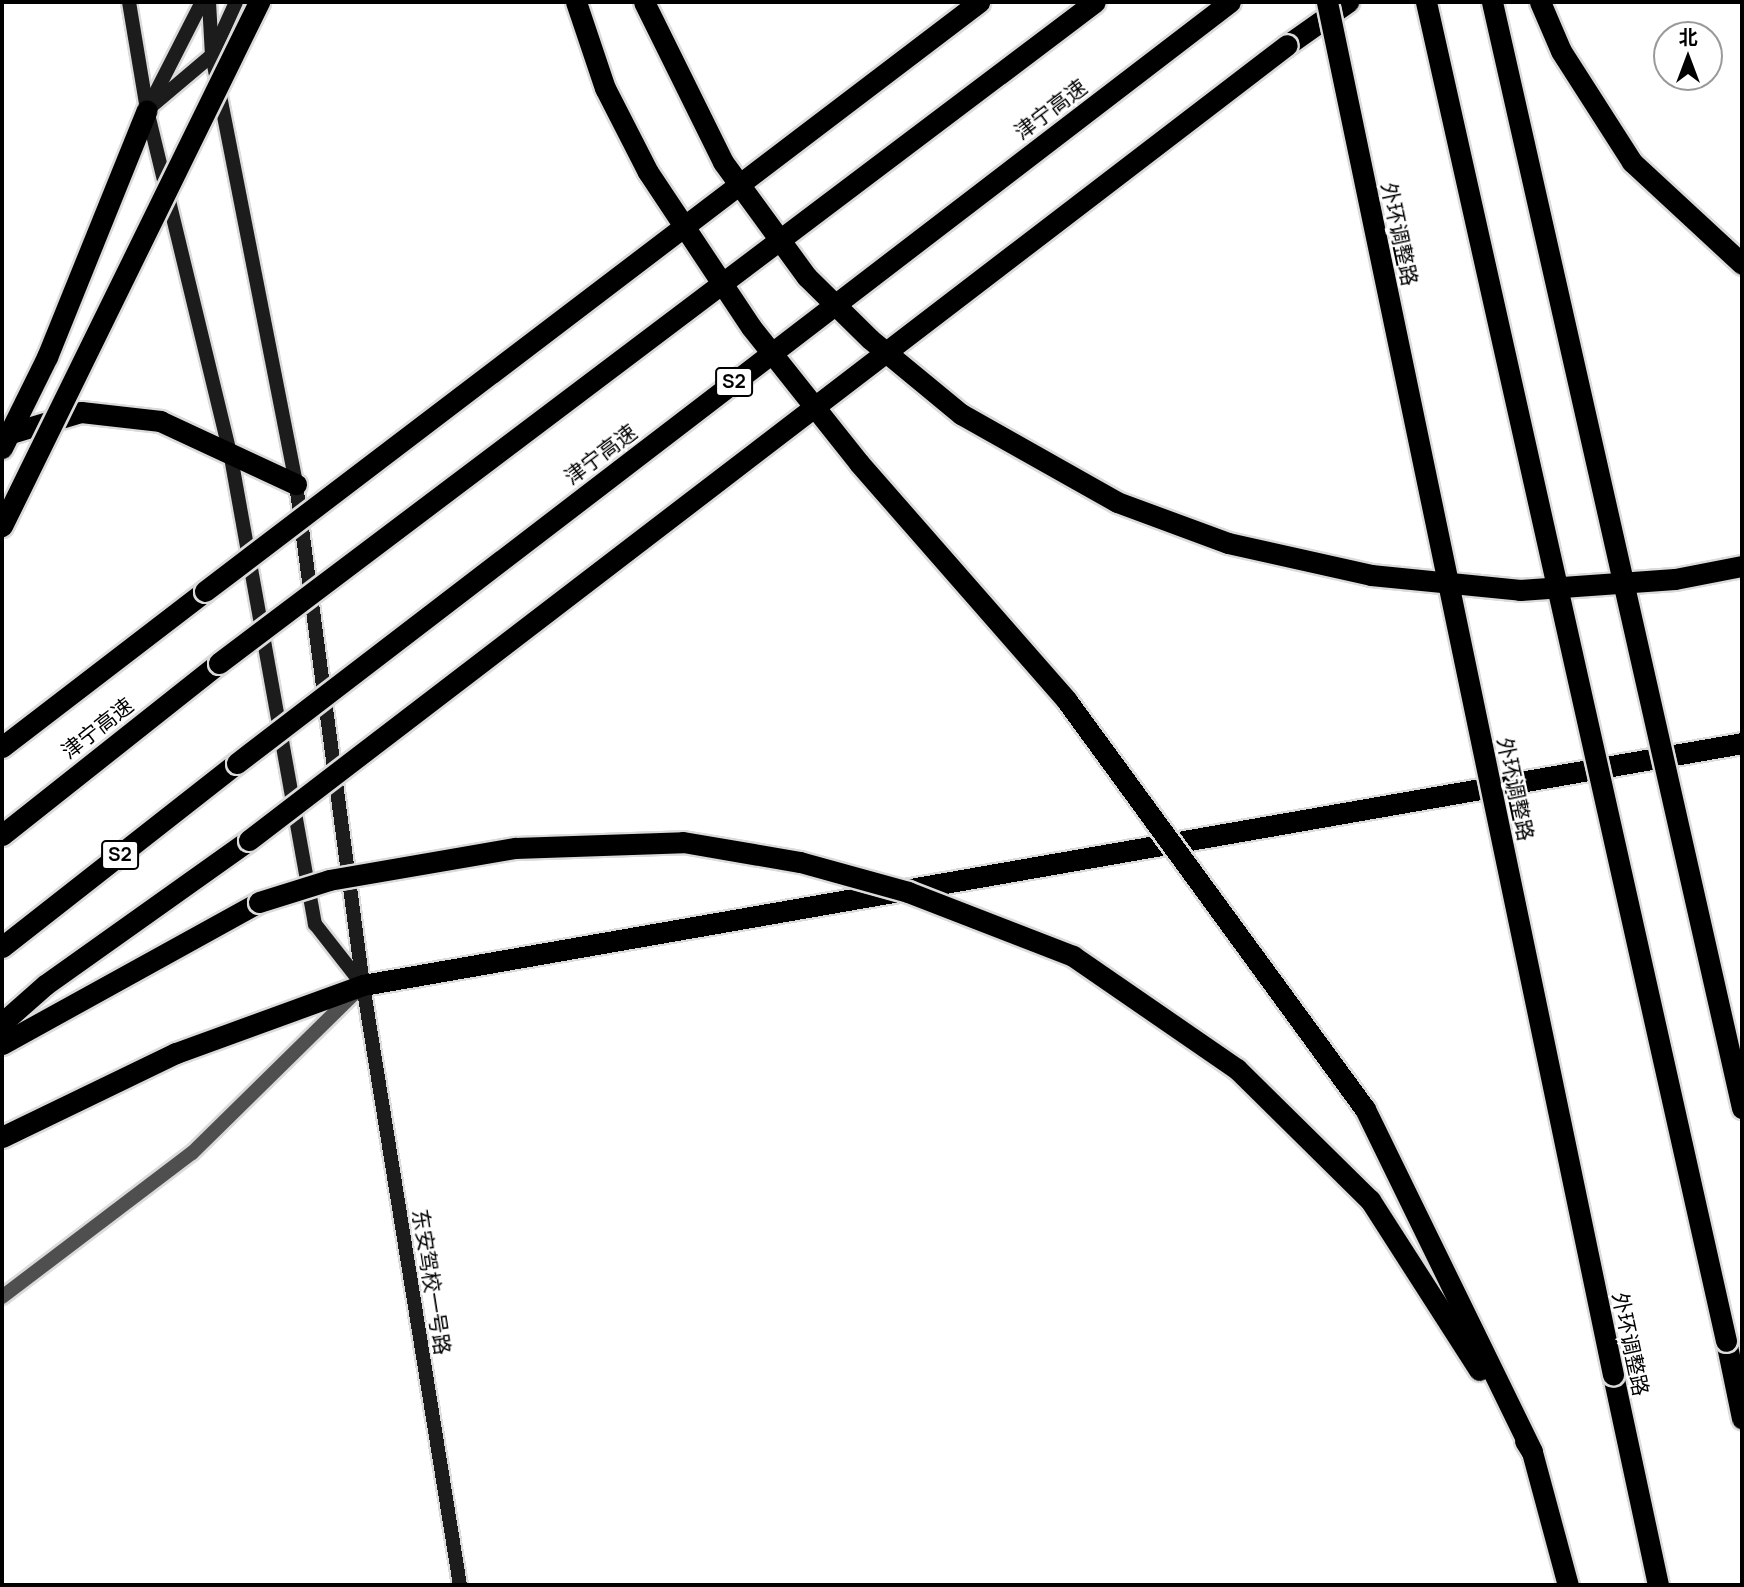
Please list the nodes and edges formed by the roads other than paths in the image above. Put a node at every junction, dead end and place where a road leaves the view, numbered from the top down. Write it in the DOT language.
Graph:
graph roads {
  1 [pos="129,2"];
  2 [pos="202,2"];
  3 [pos="209,2"];
  4 [pos="236,2"];
  5 [pos="259,2"];
  6 [pos="576,2"];
  7 [pos="644,2"];
  8 [pos="979,2"];
  9 [pos="1095,2"];
  10 [pos="1230,2"];
  11 [pos="1327,2"];
  12 [pos="1348,2"];
  13 [pos="1426,2"];
  14 [pos="1492,2"];
  15 [pos="1540,2"];
  16 [pos="212,55"];
  17 [pos="147,110"];
  18 [pos="1742,264"];
  19 [pos="7,441"];
  20 [pos="230,452"];
  21 [pos="296,484"];
  22 [pos="2,526"];
  23 [pos="1742,566"];
  24 [pos="1742,743"];
  25 [pos="2,747"];
  26 [pos="2,835"];
  27 [pos="2,947"];
  28 [pos="362,985"];
  29 [pos="2,1023"];
  30 [pos="2,1044"];
  31 [pos="1742,1108"];
  32 [pos="2,1137"];
  33 [pos="2,1297"];
  34 [pos="1742,1418"];
  35 [pos="1532,1452"];
  36 [pos="460,1585"];
  37 [pos="1568,1585"];
  38 [pos="1658,1585"];
  1 -- 17 [label="street"];
  2 -- 17 [label="street"];
  3 -- 16 [label="street, 东安驾校一号路"];
  4 -- 16 [label="street"];
  5 -- 22 [label="highway, bridge"];
  6 -- 35 [label="highway, bridge"];
  7 -- 23 [label="highway, bridge"];
  8 -- 25 [label="highway, bridge"];
  9 -- 26 [label="highway, 津宁高速, bridge"];
  10 -- 27 [label="highway, 津宁高速 / S2, bridge"];
  11 -- 38 [label="highway, 外环调整路, bridge"];
  12 -- 29 [label="highway, bridge"];
  13 -- 34 [label="highway, bridge"];
  14 -- 31 [label="highway, bridge"];
  15 -- 18 [label="highway"];
  16 -- 17 [label="street"];
  16 -- 21 [label="street, 东安驾校一号路"];
  17 -- 19 [label="highway"];
  17 -- 20 [label="street"];
  19 -- 20 [label="highway"];
  20 -- 21 [label="highway"];
  20 -- 28 [label="street"];
  21 -- 28 [label="street, 东安驾校一号路"];
  24 -- 28 [label="highway"];
  28 -- 32 [label="highway"];
  28 -- 33 [label="lane"];
  28 -- 36 [label="street, 东安驾校一号路"];
  30 -- 35 [label="highway, bridge"];
  35 -- 37 [label="highway, bridge"];
}
